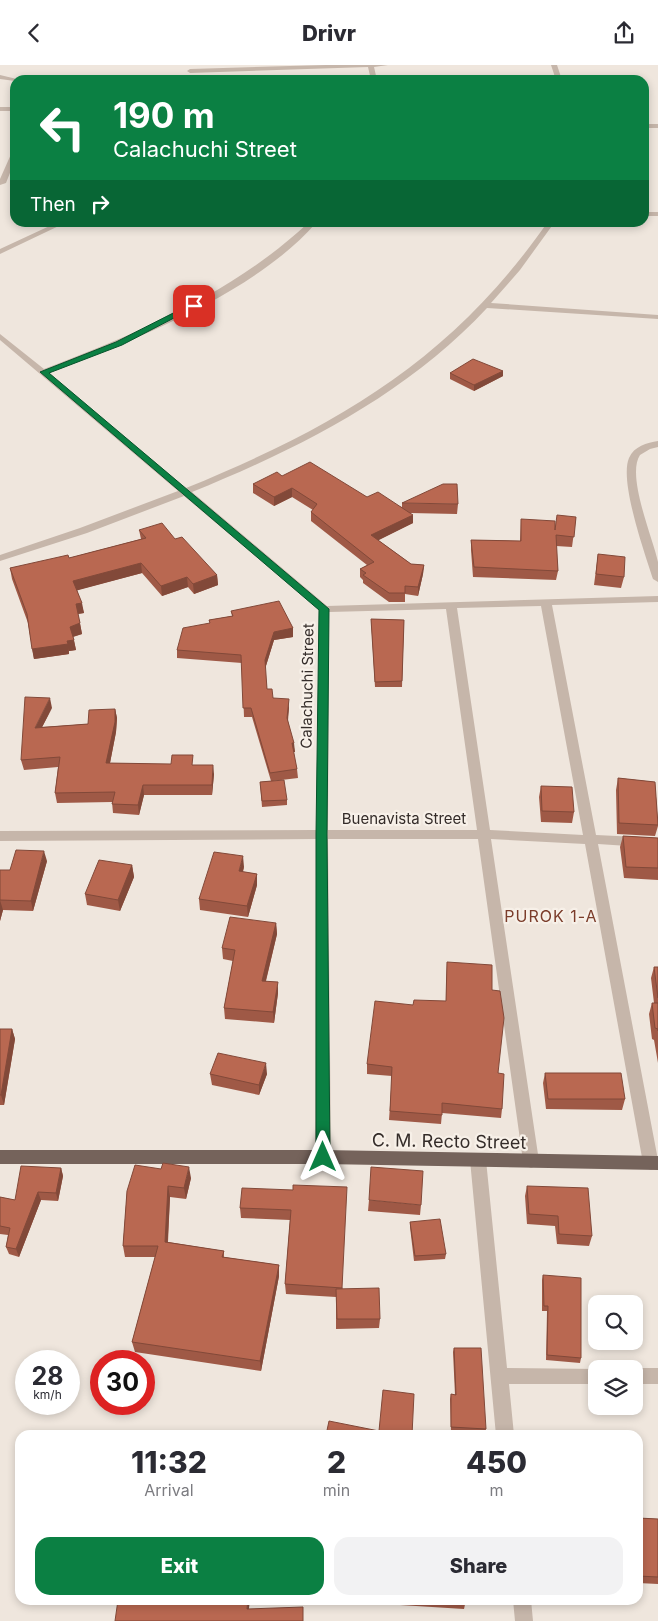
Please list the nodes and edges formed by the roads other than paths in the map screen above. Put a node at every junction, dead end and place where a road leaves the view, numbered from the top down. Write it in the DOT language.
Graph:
graph roads {
  1 [pos="371,65"];
  2 [pos="385,65"];
  3 [pos="190,68"];
  4 [pos="10,165"];
  5 [pos="3,183"];
  6 [pos="53,227"];
  7 [pos="307,227"];
  8 [pos="547,227"];
  9 [pos="0,252"];
  10 [pos="484,305"];
  11 [pos="658,317"];
  12 [pos="0,336"];
  13 [pos="44,372"];
  14 [pos="658,444"];
  15 [pos="185,492"];
  16 [pos="0,558"];
  17 [pos="658,579"];
  18 [pos="658,599"];
  19 [pos="546,602"];
  20 [pos="451,605"];
  21 [pos="324,609"];
  22 [pos="322,834"];
  23 [pos="484,834"];
  24 [pos="0,836"];
  25 [pos="592,839"];
  26 [pos="658,843"];
  27 [pos="0,1157"];
  28 [pos="323,1157"];
  29 [pos="478,1160"];
  30 [pos="531,1161"];
  31 [pos="654,1163"];
  32 [pos="499,1376"];
  33 [pos="588,1376"];
  34 [pos="643,1376"];
  35 [pos="658,1376"];
  36 [pos="504,1430"];
  37 [pos="522,1605"];
  38 [pos="524,1621"];
  1 -- 2 [label="street"];
  1 -- 3 [label="street"];
  4 -- 5 [label="street"];
  6 -- 9 [label="street"];
  7 -- 13 [label="street"];
  8 -- 10 [label="street"];
  10 -- 11 [label="street"];
  10 -- 15 [label="street"];
  12 -- 13 [label="street, Calachuchi Street"];
  13 -- 15 [label="street, Calachuchi Street"];
  14 -- 17 [label="street"];
  15 -- 16 [label="street"];
  15 -- 21 [label="street, Calachuchi Street"];
  18 -- 19 [label="street"];
  19 -- 20 [label="street"];
  19 -- 25 [label="street"];
  20 -- 21 [label="street"];
  20 -- 23 [label="street"];
  21 -- 22 [label="street, Calachuchi Street"];
  22 -- 23 [label="street, Buenavista Street"];
  22 -- 24 [label="street, Buenavista Street"];
  22 -- 28 [label="street, Calachuchi Street"];
  23 -- 25 [label="street, Buenavista Street"];
  23 -- 30 [label="street"];
  25 -- 26 [label="street, Buenavista Street"];
  25 -- 31 [label="street"];
  27 -- 28 [label="main road, C. M. Recto Street"];
  28 -- 29 [label="main road, C. M. Recto Street"];
  29 -- 30 [label="main road, C. M. Recto Street"];
  29 -- 32 [label="street"];
  30 -- 31 [label="main road, C. M. Recto Street"];
  32 -- 33 [label="street"];
  32 -- 36 [label="street"];
  34 -- 35 [label="street"];
  37 -- 38 [label="street"];
}
